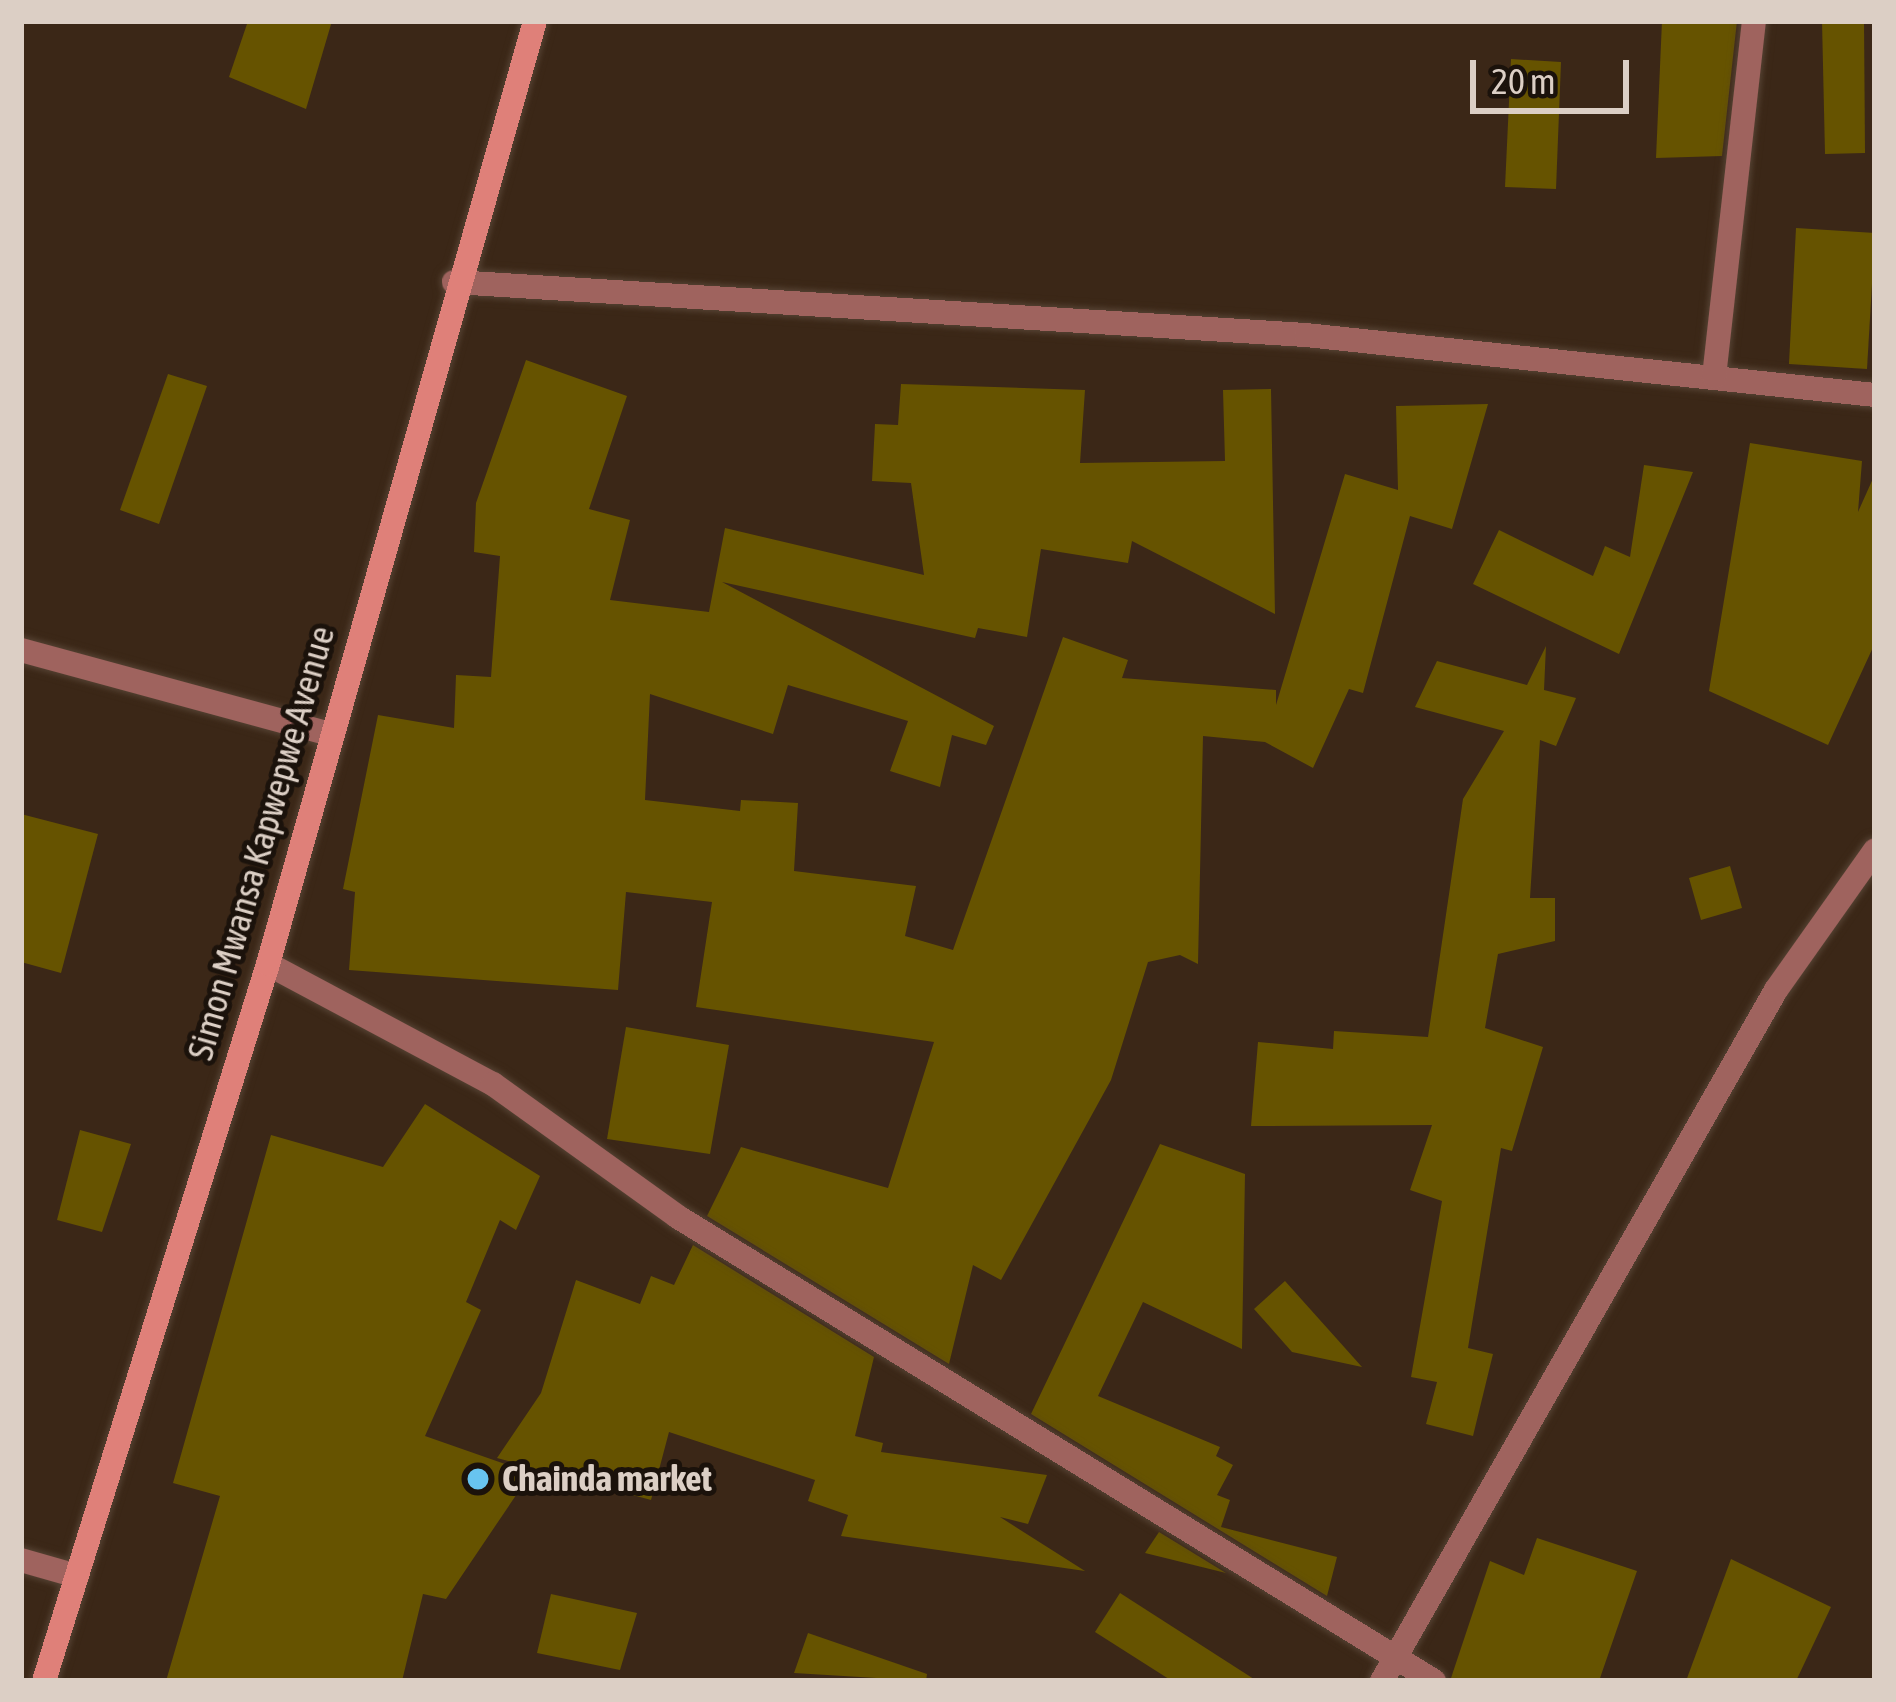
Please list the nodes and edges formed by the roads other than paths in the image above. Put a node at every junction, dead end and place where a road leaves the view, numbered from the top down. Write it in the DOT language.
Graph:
graph roads {
  1 [pos="535,21"];
  2 [pos="1754,21"];
  3 [pos="454,282"];
  4 [pos="1714,376"];
  5 [pos="1875,395"];
  6 [pos="21,650"];
  7 [pos="330,734"];
  8 [pos="1875,850"];
  9 [pos="268,964"];
  10 [pos="21,1560"];
  11 [pos="76,1576"];
  12 [pos="1395,1657"];
  13 [pos="44,1681"];
  14 [pos="1382,1681"];
  15 [pos="1433,1681"];
  1 -- 3 [label="main road, Simon Mwansa Kapwepwe Avenue"];
  2 -- 4 [label="street"];
  3 -- 4 [label="street"];
  3 -- 7 [label="main road, Simon Mwansa Kapwepwe Avenue"];
  4 -- 5 [label="street"];
  6 -- 7 [label="street"];
  7 -- 9 [label="main road, Simon Mwansa Kapwepwe Avenue"];
  8 -- 12 [label="street"];
  9 -- 11 [label="main road, Simon Mwansa Kapwepwe Avenue"];
  9 -- 12 [label="street"];
  10 -- 11 [label="street"];
  11 -- 13 [label="main road, Simon Mwansa Kapwepwe Avenue"];
  12 -- 14 [label="street"];
  12 -- 15 [label="street"];
}
